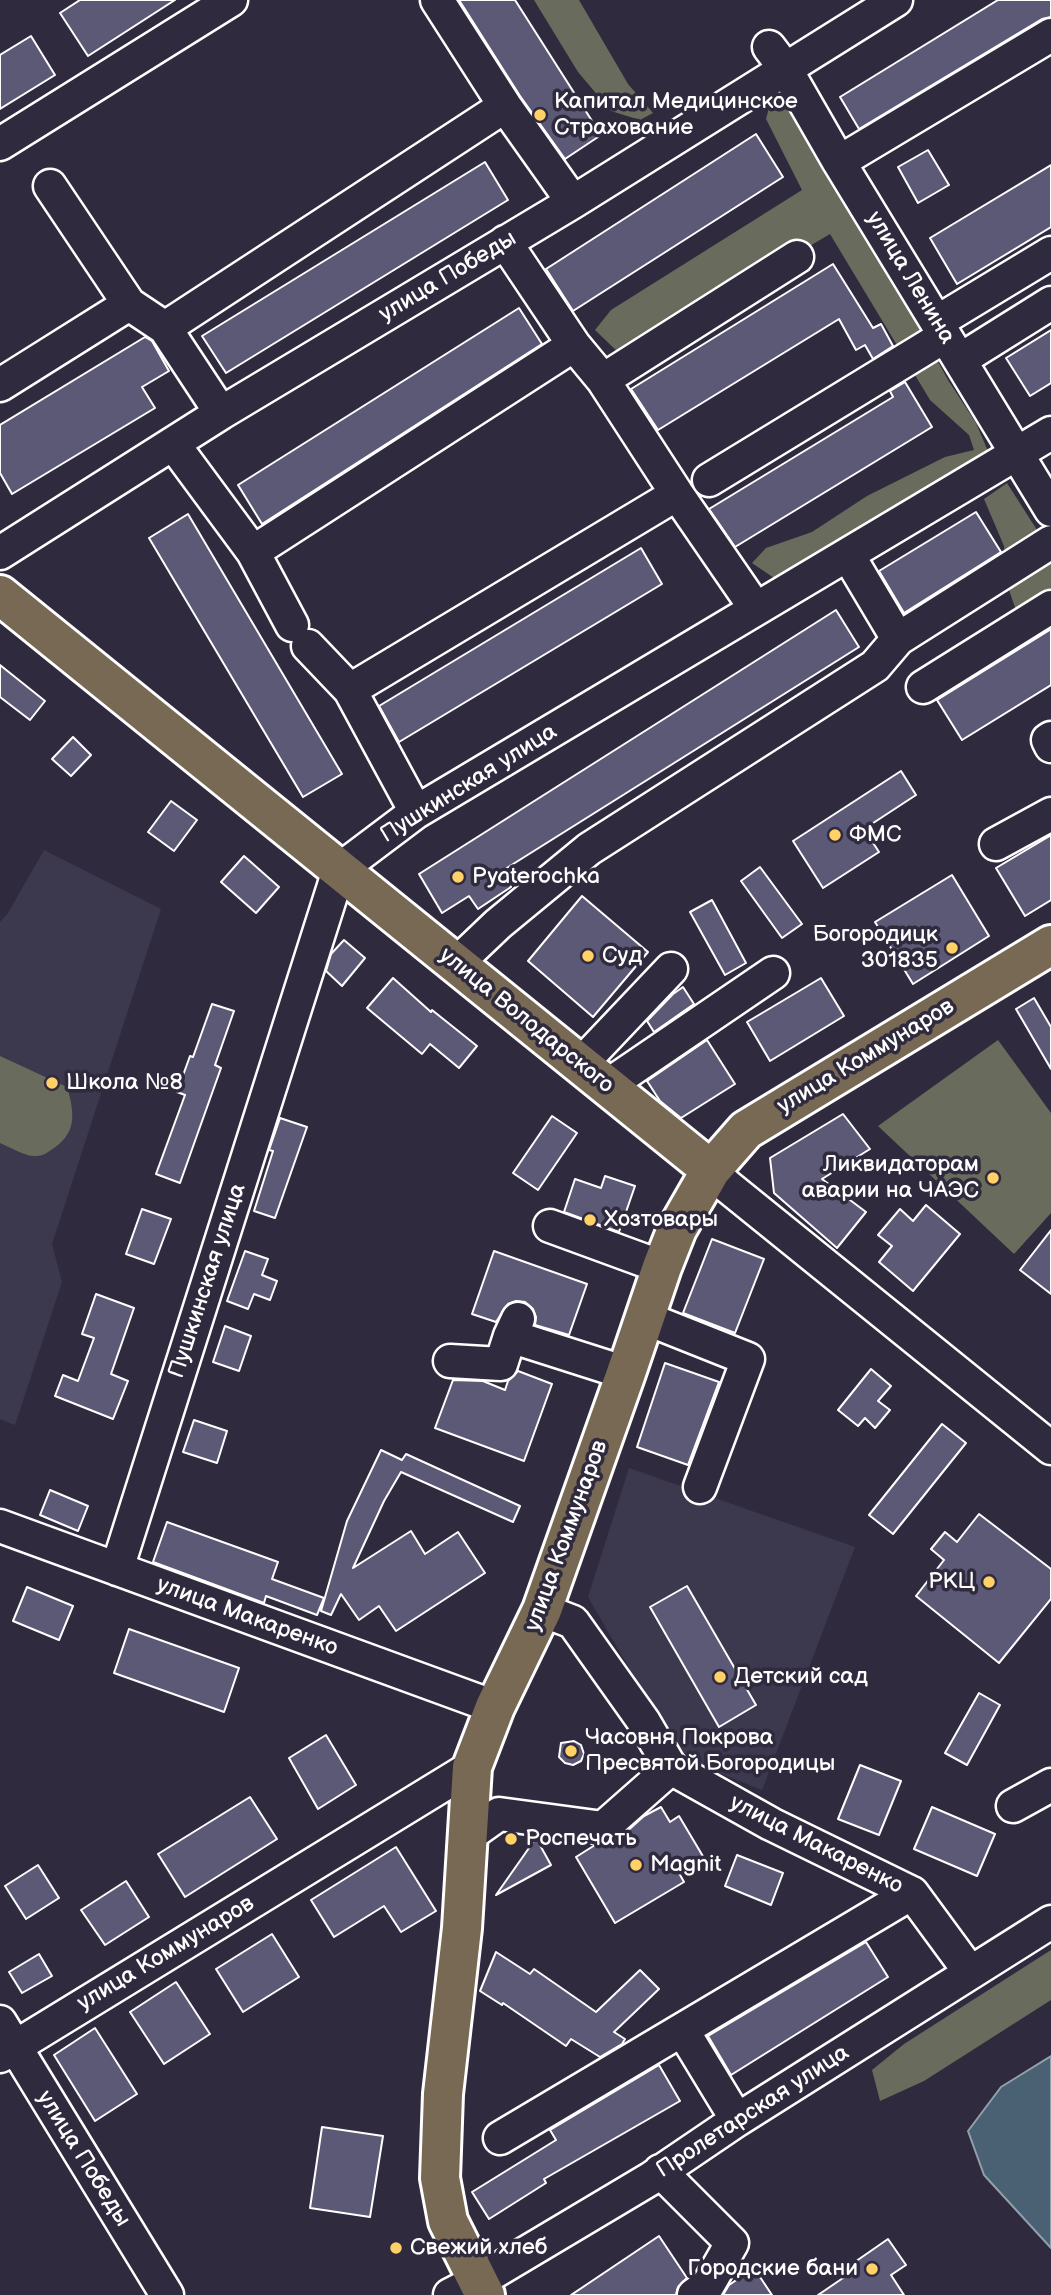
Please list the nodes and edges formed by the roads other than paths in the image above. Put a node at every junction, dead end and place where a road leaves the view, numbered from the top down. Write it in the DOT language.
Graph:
graph roads {
  1 [pos="231,0"];
  2 [pos="438,0"];
  3 [pos="896,0"];
  4 [pos="1051,35"];
  5 [pos="777,58"];
  6 [pos="505,106"];
  7 [pos="0,144"];
  8 [pos="839,162"];
  9 [pos="50,186"];
  10 [pos="573,202"];
  11 [pos="505,242"];
  12 [pos="1051,253"];
  13 [pos="797,257"];
  14 [pos="129,303"];
  15 [pos="1051,303"];
  16 [pos="165,328"];
  17 [pos="947,339"];
  18 [pos="574,345"];
  19 [pos="603,380"];
  20 [pos="0,385"];
  21 [pos="221,413"];
  22 [pos="1051,433"];
  23 [pos="174,445"];
  24 [pos="1017,454"];
  25 [pos="709,481"];
  26 [pos="677,494"];
  27 [pos="1051,510"];
  28 [pos="1051,542"];
  29 [pos="253,552"];
  30 [pos="0,553"];
  31 [pos="848,555"];
  32 [pos="0,595"];
  33 [pos="1051,607"];
  34 [pos="756,609"];
  35 [pos="898,639"];
  36 [pos="923,687"];
  37 [pos="349,690"];
  38 [pos="1051,738"];
  39 [pos="1051,746"];
  40 [pos="416,812"];
  41 [pos="1051,814"];
  42 [pos="996,844"];
  43 [pos="339,870"];
  44 [pos="1051,946"];
  45 [pos="456,964"];
  46 [pos="671,969"];
  47 [pos="773,974"];
  48 [pos="594,1075"];
  49 [pos="711,1170"];
  50 [pos="550,1226"];
  51 [pos="662,1267"];
  52 [pos="645,1318"];
  53 [pos="450,1361"];
  54 [pos="626,1373"];
  55 [pos="1051,1448"];
  56 [pos="700,1487"];
  57 [pos="0,1526"];
  58 [pos="117,1569"];
  59 [pos="542,1610"];
  60 [pos="495,1707"];
  61 [pos="472,1767"];
  62 [pos="671,1768"];
  63 [pos="1051,1785"];
  64 [pos="1013,1806"];
  65 [pos="468,1836"];
  66 [pos="912,1893"];
  67 [pos="1051,1922"];
  68 [pos="970,1972"];
  69 [pos="683,2031"];
  70 [pos="5,2042"];
  71 [pos="737,2120"];
  72 [pos="500,2138"];
  73 [pos="660,2171"];
  74 [pos="470,2290"];
  75 [pos="167,2295"];
  76 [pos="694,2295"];
  1 -- 7 [label="street"];
  2 -- 6 [label="street"];
  3 -- 5 [label="street, улица Победы"];
  4 -- 8 [label="street"];
  5 -- 8 [label="street, улица Ленина"];
  5 -- 10 [label="street, улица Победы"];
  6 -- 10 [label="street"];
  6 -- 16 [label="street"];
  8 -- 17 [label="street, улица Ленина"];
  9 -- 14 [label="street"];
  10 -- 11 [label="street, улица Победы"];
  11 -- 18 [label="street"];
  11 -- 21 [label="street, улица Победы"];
  12 -- 17 [label="street"];
  13 -- 19 [label="street"];
  14 -- 16 [label="street"];
  14 -- 20 [label="street"];
  15 -- 17 [label="street"];
  16 -- 21 [label="street"];
  17 -- 24 [label="street, улица Ленина"];
  17 -- 25 [label="street"];
  18 -- 19 [label="street"];
  18 -- 29 [label="street"];
  19 -- 26 [label="street"];
  21 -- 23 [label="street, улица Победы"];
  22 -- 24 [label="street, Пушкинская улица"];
  23 -- 29 [label="street"];
  23 -- 30 [label="street, улица Победы"];
  24 -- 27 [label="street, улица Ленина"];
  24 -- 31 [label="street, Пушкинская улица"];
  26 -- 34 [label="street"];
  26 -- 37 [label="street"];
  28 -- 35 [label="street"];
  29 -- 37 [label="street"];
  31 -- 34 [label="street, Пушкинская улица"];
  31 -- 35 [label="street"];
  32 -- 43 [label="main road, улица Володарского"];
  33 -- 36 [label="street"];
  34 -- 40 [label="street, Пушкинская улица"];
  35 -- 45 [label="street"];
  37 -- 40 [label="street"];
  38 -- 39 [label="street"];
  40 -- 43 [label="street, Пушкинская улица"];
  41 -- 42 [label="street"];
  43 -- 45 [label="main road, улица Володарского"];
  43 -- 58 [label="street, Пушкинская улица"];
  44 -- 49 [label="main road, улица Коммунаров"];
  45 -- 48 [label="main road, улица Володарского"];
  46 -- 48 [label="street"];
  47 -- 48 [label="street"];
  48 -- 49 [label="main road, улица Володарского"];
  49 -- 51 [label="main road, улица Коммунаров"];
  49 -- 55 [label="street, улица Володарского"];
  50 -- 51 [label="street"];
  51 -- 52 [label="main road, улица Коммунаров"];
  52 -- 54 [label="main road, улица Коммунаров"];
  52 -- 56 [label="street"];
  53 -- 54 [label="street"];
  54 -- 59 [label="main road, улица Коммунаров"];
  57 -- 58 [label="street, улица Макаренко"];
  58 -- 60 [label="street, улица Макаренко"];
  59 -- 60 [label="main road, улица Коммунаров"];
  59 -- 62 [label="street"];
  60 -- 61 [label="main road, улица Коммунаров"];
  61 -- 65 [label="main road"];
  61 -- 70 [label="street, улица Коммунаров"];
  62 -- 65 [label="street"];
  62 -- 66 [label="street, улица Макаренко"];
  63 -- 64 [label="street"];
  65 -- 74 [label="main road"];
  66 -- 68 [label="street, улица Макаренко"];
  66 -- 69 [label="street"];
  67 -- 68 [label="street, Пролетарская улица"];
  68 -- 71 [label="street, Пролетарская улица"];
  69 -- 71 [label="street"];
  69 -- 72 [label="street"];
  70 -- 75 [label="street, улица Победы"];
  71 -- 73 [label="street, Пролетарская улица"];
  73 -- 74 [label="street, Пролетарская улица"];
  73 -- 76 [label="street"];
}
